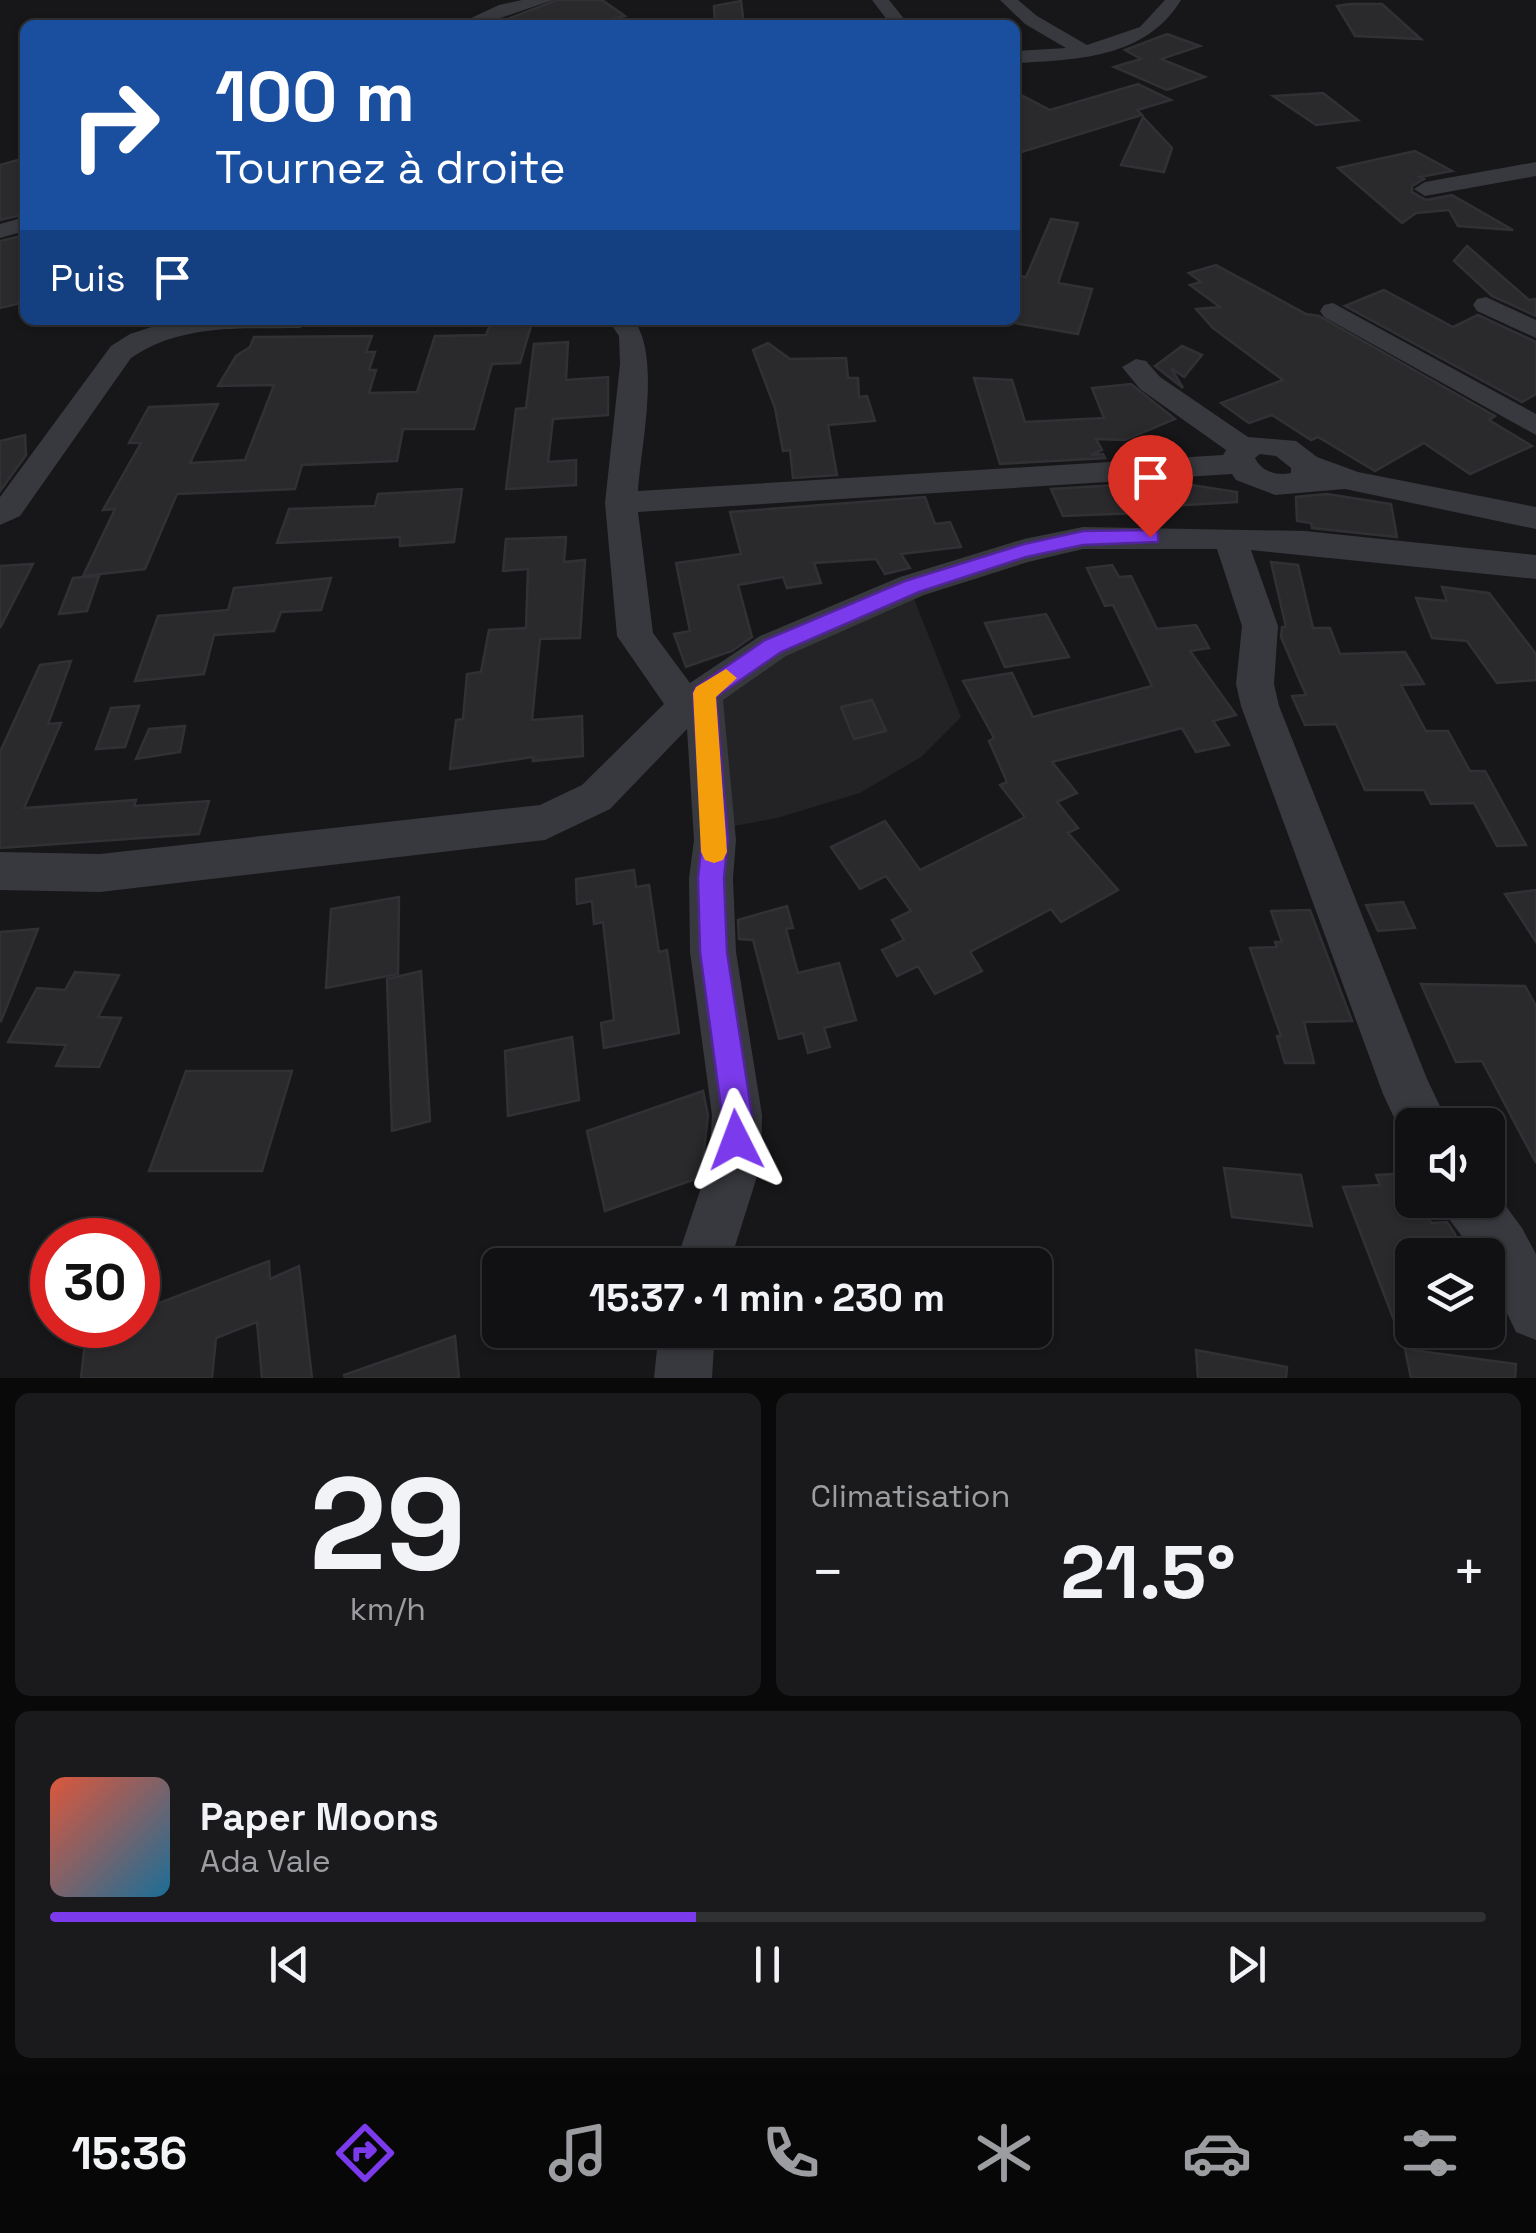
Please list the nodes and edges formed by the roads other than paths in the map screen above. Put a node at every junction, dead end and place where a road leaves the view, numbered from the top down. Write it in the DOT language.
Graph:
graph roads {
  1 [pos="546,0"];
  2 [pos="880,0"];
  3 [pos="1008,0"];
  4 [pos="1172,0"];
  5 [pos="478,20"];
  6 [pos="896,20"];
  7 [pos="1084,50"];
  8 [pos="1020,56"];
  9 [pos="1536,169"];
  10 [pos="1424,190"];
  11 [pos="1486,305"];
  12 [pos="1333,311"];
  13 [pos="202,325"];
  14 [pos="624,325"];
  15 [pos="1536,330"];
  16 [pos="1136,367"];
  17 [pos="1536,426"];
  18 [pos="1242,456"];
  19 [pos="621,503"];
  20 [pos="0,514"];
  21 [pos="1536,518"];
  22 [pos="1230,538"];
  23 [pos="1536,567"];
  24 [pos="695,699"];
  25 [pos="0,871"];
  26 [pos="1415,1108"];
  27 [pos="1481,1218"];
  28 [pos="708,1248"];
  29 [pos="1536,1312"];
  30 [pos="686,1348"];
  31 [pos="683,1378"];
  1 -- 5 [label="street"];
  2 -- 6 [label="street"];
  3 -- 7 [label="street"];
  4 -- 7 [label="street"];
  7 -- 8 [label="street"];
  9 -- 10 [label="street"];
  11 -- 15 [label="street"];
  12 -- 17 [label="street"];
  13 -- 20 [label="street"];
  14 -- 19 [label="street"];
  16 -- 18 [label="street"];
  18 -- 19 [label="street"];
  18 -- 21 [label="street"];
  19 -- 24 [label="street"];
  22 -- 23 [label="street"];
  22 -- 24 [label="street"];
  22 -- 26 [label="street"];
  24 -- 25 [label="street"];
  24 -- 28 [label="street"];
  27 -- 29 [label="street"];
  30 -- 31 [label="street"];
}
